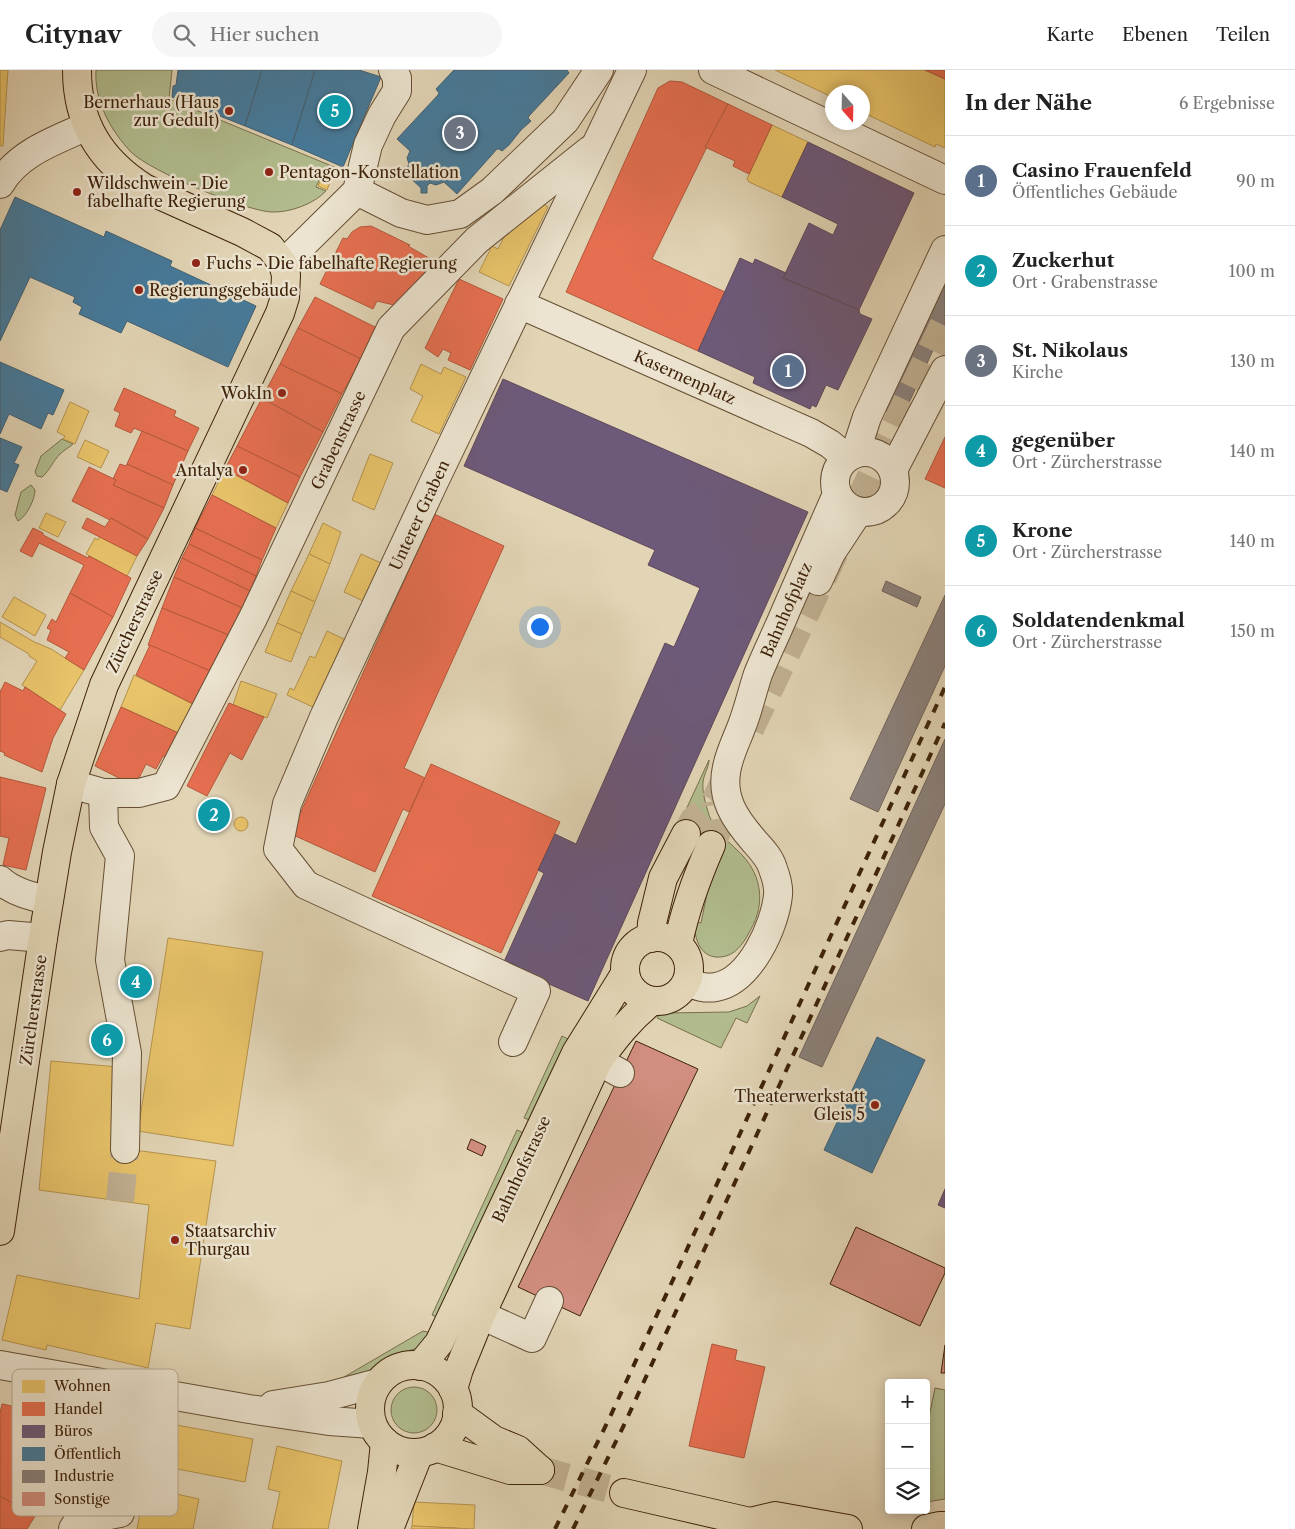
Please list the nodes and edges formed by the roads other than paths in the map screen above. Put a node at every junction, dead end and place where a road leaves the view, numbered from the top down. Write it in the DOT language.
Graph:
graph roads {
  1 [pos="77,70"];
  2 [pos="599,70"];
  3 [pos="632,70"];
  4 [pos="713,70"];
  5 [pos="396,71"];
  6 [pos="87,126"];
  7 [pos="595,146"];
  8 [pos="945,180"];
  9 [pos="0,184"];
  10 [pos="357,191"];
  11 [pos="945,250"];
  12 [pos="283,264"];
  13 [pos="519,304"];
  14 [pos="945,370"];
  15 [pos="851,456"];
  16 [pos="893,470"];
  17 [pos="837,494"];
  18 [pos="858,512"];
  19 [pos="741,728"];
  20 [pos="71,784"];
  21 [pos="103,793"];
  22 [pos="686,834"];
  23 [pos="711,845"];
  24 [pos="0,880"];
  25 [pos="50,900"];
  26 [pos="0,937"];
  27 [pos="43,938"];
  28 [pos="651,938"];
  29 [pos="678,944"];
  30 [pos="625,974"];
  31 [pos="687,982"];
  32 [pos="652,1002"];
  33 [pos="513,1042"];
  34 [pos="125,1149"];
  35 [pos="0,1231"];
  36 [pos="549,1301"];
  37 [pos="481,1315"];
  38 [pos="0,1365"];
  39 [pos="420,1366"];
  40 [pos="23,1369"];
  41 [pos="378,1383"];
  42 [pos="178,1396"];
  43 [pos="455,1401"];
  44 [pos="249,1409"];
  45 [pos="379,1433"];
  46 [pos="427,1450"];
  47 [pos="624,1493"];
  48 [pos="104,1516"];
  49 [pos="741,1524"];
  50 [pos="945,1526"];
  51 [pos="73,1529"];
  52 [pos="372,1529"];
  53 [pos="389,1529"];
  54 [pos="848,1529"];
  55 [pos="926,1529"];
  1 -- 6 [label="main road"];
  2 -- 10 [label="street"];
  3 -- 7 [label="street, Grabenstrasse"];
  4 -- 8 [label="street"];
  5 -- 10 [label="street"];
  6 -- 9 [label="street"];
  6 -- 12 [label="main road"];
  7 -- 13 [label="street, Unterer Graben"];
  7 -- 21 [label="street, Grabenstrasse"];
  10 -- 12 [label="street"];
  11 -- 15 [label="street"];
  12 -- 20 [label="main road, Zürcherstrasse"];
  13 -- 15 [label="street, Kasernenplatz"];
  13 -- 33 [label="street, Unterer Graben"];
  14 -- 16 [label="street"];
  15 -- 16 [label="street"];
  15 -- 17 [label="street"];
  16 -- 18 [label="street"];
  17 -- 18 [label="street"];
  17 -- 19 [label="street, Bahnhofplatz"];
  18 -- 19 [label="street, Bahnhofplatz"];
  19 -- 31 [label="street, Bahnhofplatz"];
  20 -- 21 [label="street, Grabenstrasse"];
  20 -- 25 [label="main road, Zürcherstrasse"];
  21 -- 34 [label="street"];
  22 -- 28 [label="main road"];
  23 -- 29 [label="main road"];
  24 -- 25 [label="street"];
  25 -- 27 [label="main road, Zürcherstrasse"];
  26 -- 27 [label="street"];
  27 -- 35 [label="main road, Zürcherstrasse"];
  28 -- 29 [label="main road"];
  28 -- 30 [label="main road"];
  29 -- 31 [label="main road"];
  30 -- 32 [label="main road"];
  30 -- 39 [label="main road, Bahnhofstrasse"];
  31 -- 32 [label="main road"];
  32 -- 37 [label="main road, Bahnhofstrasse"];
  36 -- 37 [label="street"];
  37 -- 43 [label="main road, Bahnhofstrasse"];
  38 -- 40 [label="street"];
  39 -- 41 [label="main road"];
  39 -- 43 [label="main road"];
  41 -- 44 [label="street"];
  41 -- 45 [label="main road"];
  42 -- 44 [label="street"];
  43 -- 46 [label="main road"];
  43 -- 46 [label="main road"];
  44 -- 45 [label="street"];
  45 -- 46 [label="main road"];
  45 -- 52 [label="main road"];
  46 -- 53 [label="main road"];
  47 -- 49 [label="main road"];
  48 -- 51 [label="street"];
  49 -- 54 [label="main road"];
  50 -- 55 [label="main road"];
}
